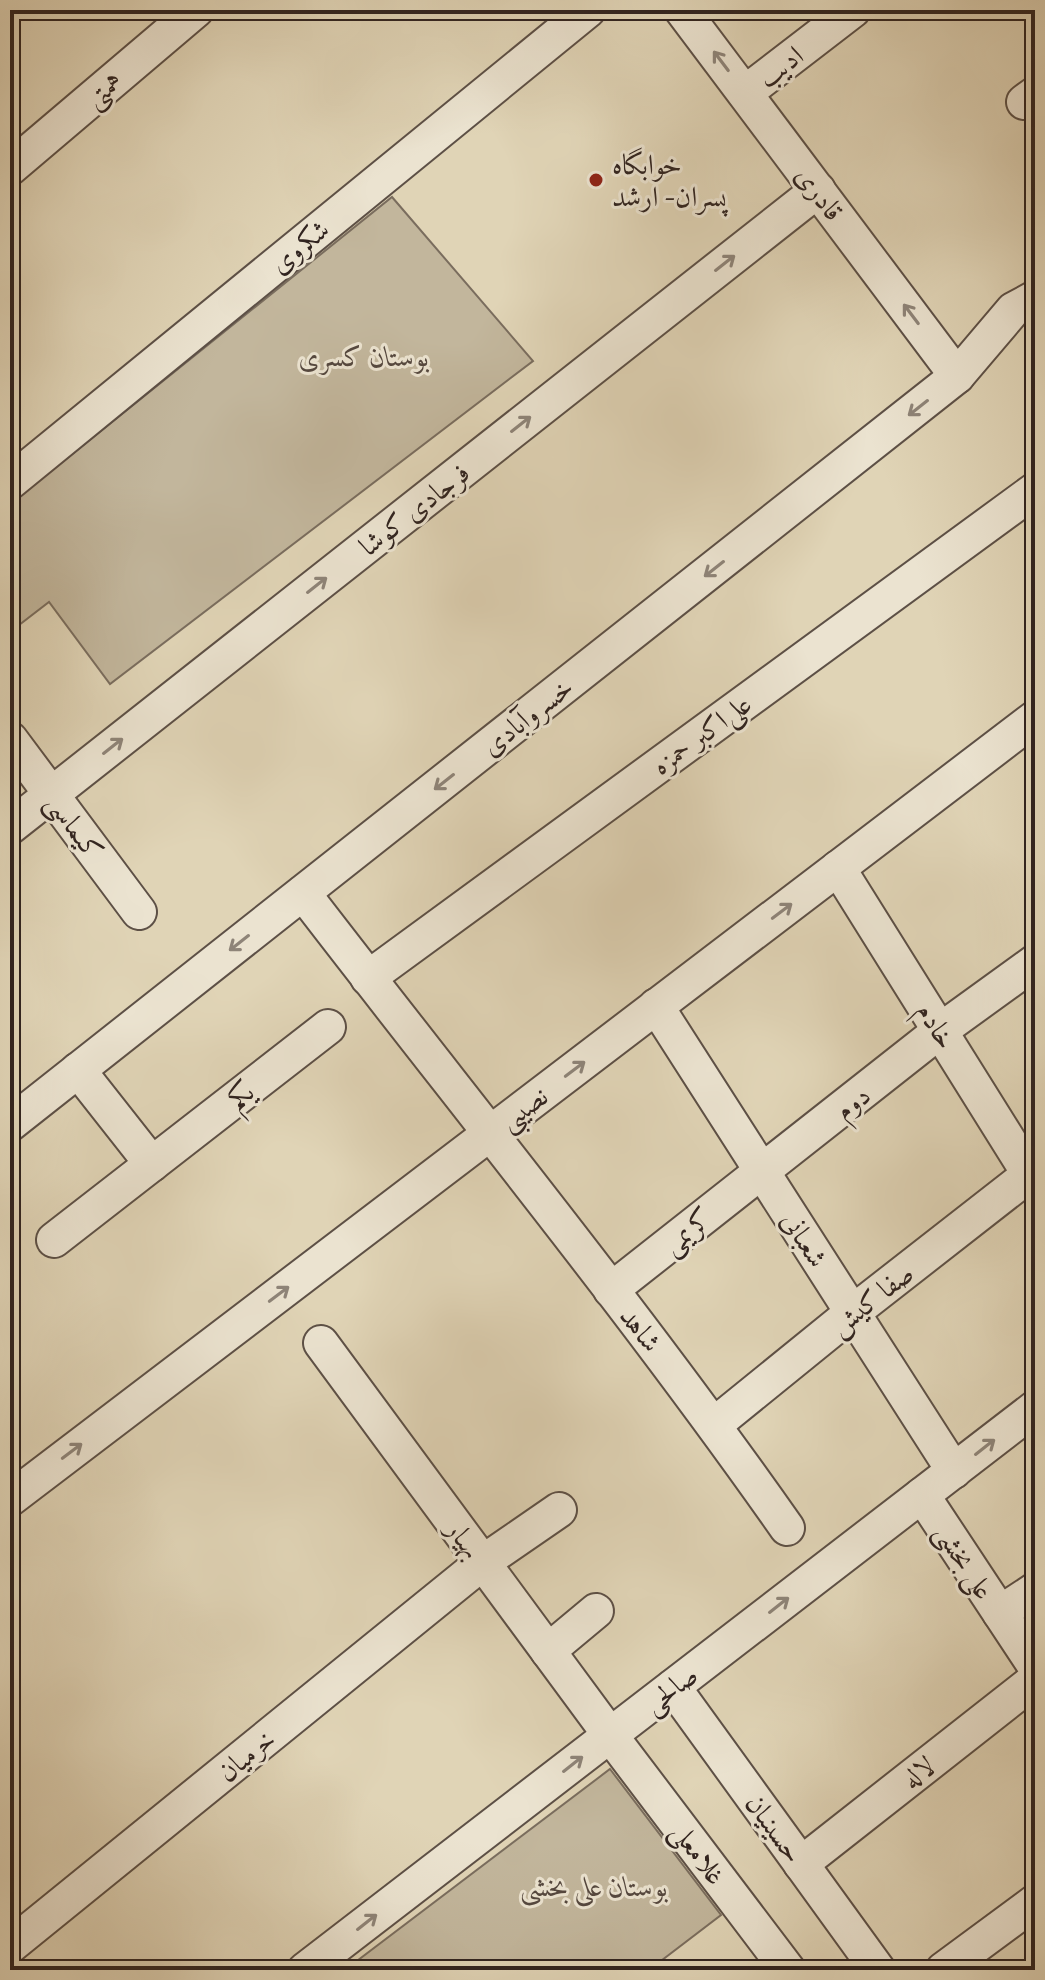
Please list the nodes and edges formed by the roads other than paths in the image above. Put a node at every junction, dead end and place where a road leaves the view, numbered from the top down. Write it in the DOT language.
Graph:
graph roads {
  1 [pos="196,10"];
  2 [pos="588,10"];
  3 [pos="682,10"];
  4 [pos="853,10"];
  5 [pos="745,93"];
  6 [pos="10,168"];
  7 [pos="818,190"];
  8 [pos="1035,298"];
  9 [pos="957,376"];
  10 [pos="10,482"];
  11 [pos="1035,490"];
  12 [pos="1035,718"];
  13 [pos="10,739"];
  14 [pos="51,794"];
  15 [pos="10,827"];
  16 [pos="838,868"];
  17 [pos="303,893"];
  18 [pos="139,912"];
  19 [pos="1035,962"];
  20 [pos="368,978"];
  21 [pos="656,1006"];
  22 [pos="328,1027"];
  23 [pos="941,1030"];
  24 [pos="78,1070"];
  25 [pos="10,1124"];
  26 [pos="490,1133"];
  27 [pos="152,1164"];
  28 [pos="762,1173"];
  29 [pos="1033,1176"];
  30 [pos="54,1240"];
  31 [pos="611,1290"];
  32 [pos="852,1313"];
  33 [pos="321,1343"];
  34 [pos="1035,1408"];
  35 [pos="714,1425"];
  36 [pos="954,1471"];
  37 [pos="922,1495"];
  38 [pos="10,1499"];
  39 [pos="559,1510"];
  40 [pos="787,1528"];
  41 [pos="482,1563"];
  42 [pos="1035,1590"];
  43 [pos="596,1611"];
  44 [pos="1000,1613"];
  45 [pos="548,1651"];
  46 [pos="1035,1666"];
  47 [pos="1035,1680"];
  48 [pos="673,1687"];
  49 [pos="610,1735"];
  50 [pos="801,1864"];
  51 [pos="1035,1902"];
  52 [pos="10,1946"];
  53 [pos="778,1966"];
  54 [pos="305,1970"];
  55 [pos="878,1970"];
  56 [pos="943,1970"];
  1 -- 6 [label="street, همتی"];
  2 -- 10 [label="street, شکروی"];
  5 -- 3 [label="street, قادری, one-way"];
  4 -- 5 [label="street, ادیب"];
  5 -- 7 [label="street, قادری"];
  9 -- 7 [label="street, قادری, one-way"];
  14 -- 7 [label="street, فرجادی کوشا, one-way"];
  8 -- 9 [label="street, خسروآبادی"];
  9 -- 17 [label="street, خسروآبادی, one-way"];
  11 -- 20 [label="street, علی‌اکبر حمزه"];
  12 -- 16 [label="street, نصیبی"];
  13 -- 14 [label="street, کیماسی"];
  14 -- 15 [label="street, فرجادی کوشا"];
  14 -- 18 [label="street, کیماسی"];
  21 -- 16 [label="street, نصیبی, one-way"];
  16 -- 23 [label="street, خادم"];
  17 -- 20 [label="street, شاهد"];
  17 -- 24 [label="street, خسروآبادی, one-way"];
  19 -- 23 [label="street, دوم"];
  20 -- 26 [label="street, شاهد"];
  26 -- 21 [label="street, نصیبی, one-way"];
  21 -- 28 [label="street, شعبانی"];
  22 -- 27 [label="street, یکم"];
  23 -- 28 [label="street, دوم"];
  23 -- 29 [label="street, خادم"];
  24 -- 25 [label="street, خسروآبادی"];
  24 -- 27 [label="street"];
  26 -- 31 [label="street, شاهد"];
  38 -- 26 [label="street, نصیبی, one-way"];
  27 -- 30 [label="street, یکم"];
  28 -- 31 [label="street, کریمی"];
  28 -- 32 [label="street, شعبانی"];
  29 -- 32 [label="street, صفا کیش"];
  31 -- 35 [label="street, شاهد"];
  32 -- 35 [label="street, صفا کیش"];
  32 -- 36 [label="street, شعبانی"];
  33 -- 41 [label="street, بهیار"];
  36 -- 34 [label="street, صالحی, one-way"];
  35 -- 40 [label="street, شاهد"];
  36 -- 37 [label="street, صالحی"];
  37 -- 44 [label="street, علی بخشی"];
  48 -- 37 [label="street, صالحی, one-way"];
  39 -- 41 [label="street, خرمیان"];
  41 -- 45 [label="street, بهیار"];
  41 -- 52 [label="street, خرمیان"];
  42 -- 44 [label="street"];
  43 -- 45 [label="street"];
  44 -- 46 [label="street, علی بخشی"];
  45 -- 49 [label="street, بهیار"];
  47 -- 50 [label="street, لاله"];
  48 -- 49 [label="street, صالحی"];
  48 -- 50 [label="street, حسینیان"];
  49 -- 53 [label="street, غلامعلی"];
  54 -- 49 [label="street, صالحی, one-way"];
  50 -- 55 [label="street, حسینیان"];
  51 -- 56 [label="street"];
}
